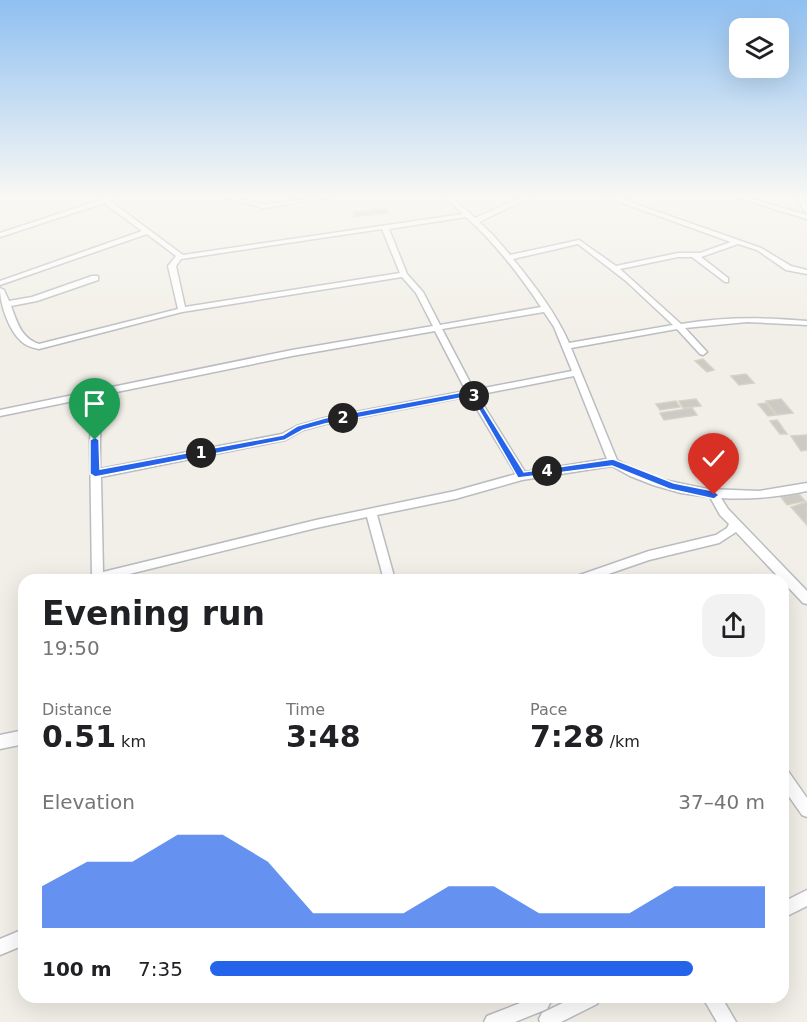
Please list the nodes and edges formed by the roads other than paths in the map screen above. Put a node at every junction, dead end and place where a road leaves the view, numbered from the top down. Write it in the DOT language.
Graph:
graph roads {
  1 [pos="113,244"];
  2 [pos="162,244"];
  3 [pos="281,244"];
  4 [pos="391,244"];
  5 [pos="497,244"];
  6 [pos="568,244"];
  7 [pos="578,244"];
  8 [pos="732,244"];
  9 [pos="742,244"];
  10 [pos="179,256"];
  11 [pos="695,256"];
  12 [pos="508,258"];
  13 [pos="615,268"];
  14 [pos="807,272"];
  15 [pos="404,275"];
  16 [pos="95,278"];
  17 [pos="725,280"];
  18 [pos="0,283"];
  19 [pos="0,290"];
  20 [pos="5,302"];
  21 [pos="545,309"];
  22 [pos="182,310"];
  23 [pos="807,322"];
  24 [pos="439,326"];
  25 [pos="681,328"];
  26 [pos="567,346"];
  27 [pos="703,352"];
  28 [pos="576,373"];
  29 [pos="98,393"];
  30 [pos="473,393"];
  31 [pos="0,413"];
  32 [pos="613,462"];
  33 [pos="95,474"];
  34 [pos="522,476"];
  35 [pos="807,487"];
  36 [pos="714,495"];
  37 [pos="370,513"];
  38 [pos="735,522"];
  39 [pos="97,574"];
  40 [pos="118,574"];
  41 [pos="388,574"];
  42 [pos="596,574"];
  43 [pos="784,574"];
  44 [pos="789,580"];
  45 [pos="807,599"];
  46 [pos="18,738"];
  47 [pos="0,742"];
  48 [pos="789,784"];
  49 [pos="807,810"];
  50 [pos="807,898"];
  51 [pos="789,907"];
  52 [pos="18,940"];
  53 [pos="0,947"];
  54 [pos="571,1003"];
  55 [pos="715,1003"];
  56 [pos="544,1010"];
  57 [pos="493,1022"];
  58 [pos="727,1022"];
  1 -- 18 [label="street"];
  2 -- 10 [label="street"];
  3 -- 10 [label="street"];
  4 -- 15 [label="street"];
  5 -- 12 [label="street"];
  6 -- 12 [label="street"];
  7 -- 13 [label="street"];
  8 -- 11 [label="street"];
  9 -- 14 [label="street"];
  10 -- 22 [label="street"];
  11 -- 13 [label="street"];
  11 -- 17 [label="street"];
  12 -- 21 [label="street"];
  13 -- 25 [label="street"];
  15 -- 22 [label="street"];
  15 -- 24 [label="street"];
  16 -- 20 [label="street"];
  19 -- 20 [label="street"];
  20 -- 22 [label="street"];
  21 -- 24 [label="street"];
  21 -- 26 [label="street"];
  23 -- 25 [label="street"];
  24 -- 29 [label="street"];
  24 -- 30 [label="street"];
  25 -- 26 [label="street"];
  25 -- 27 [label="street"];
  26 -- 28 [label="street"];
  28 -- 30 [label="street"];
  28 -- 32 [label="street"];
  29 -- 31 [label="street"];
  29 -- 33 [label="street"];
  30 -- 33 [label="street"];
  30 -- 34 [label="street"];
  32 -- 34 [label="street"];
  32 -- 36 [label="street"];
  33 -- 39 [label="street"];
  34 -- 37 [label="street"];
  35 -- 36 [label="street"];
  36 -- 38 [label="street"];
  37 -- 40 [label="street"];
  37 -- 41 [label="street"];
  38 -- 42 [label="street"];
  38 -- 43 [label="street"];
  44 -- 45 [label="street"];
  46 -- 47 [label="street"];
  48 -- 49 [label="street"];
  50 -- 51 [label="street"];
  52 -- 53 [label="street"];
  54 -- 56 [label="street"];
  55 -- 58 [label="street"];
  56 -- 57 [label="street"];
}
